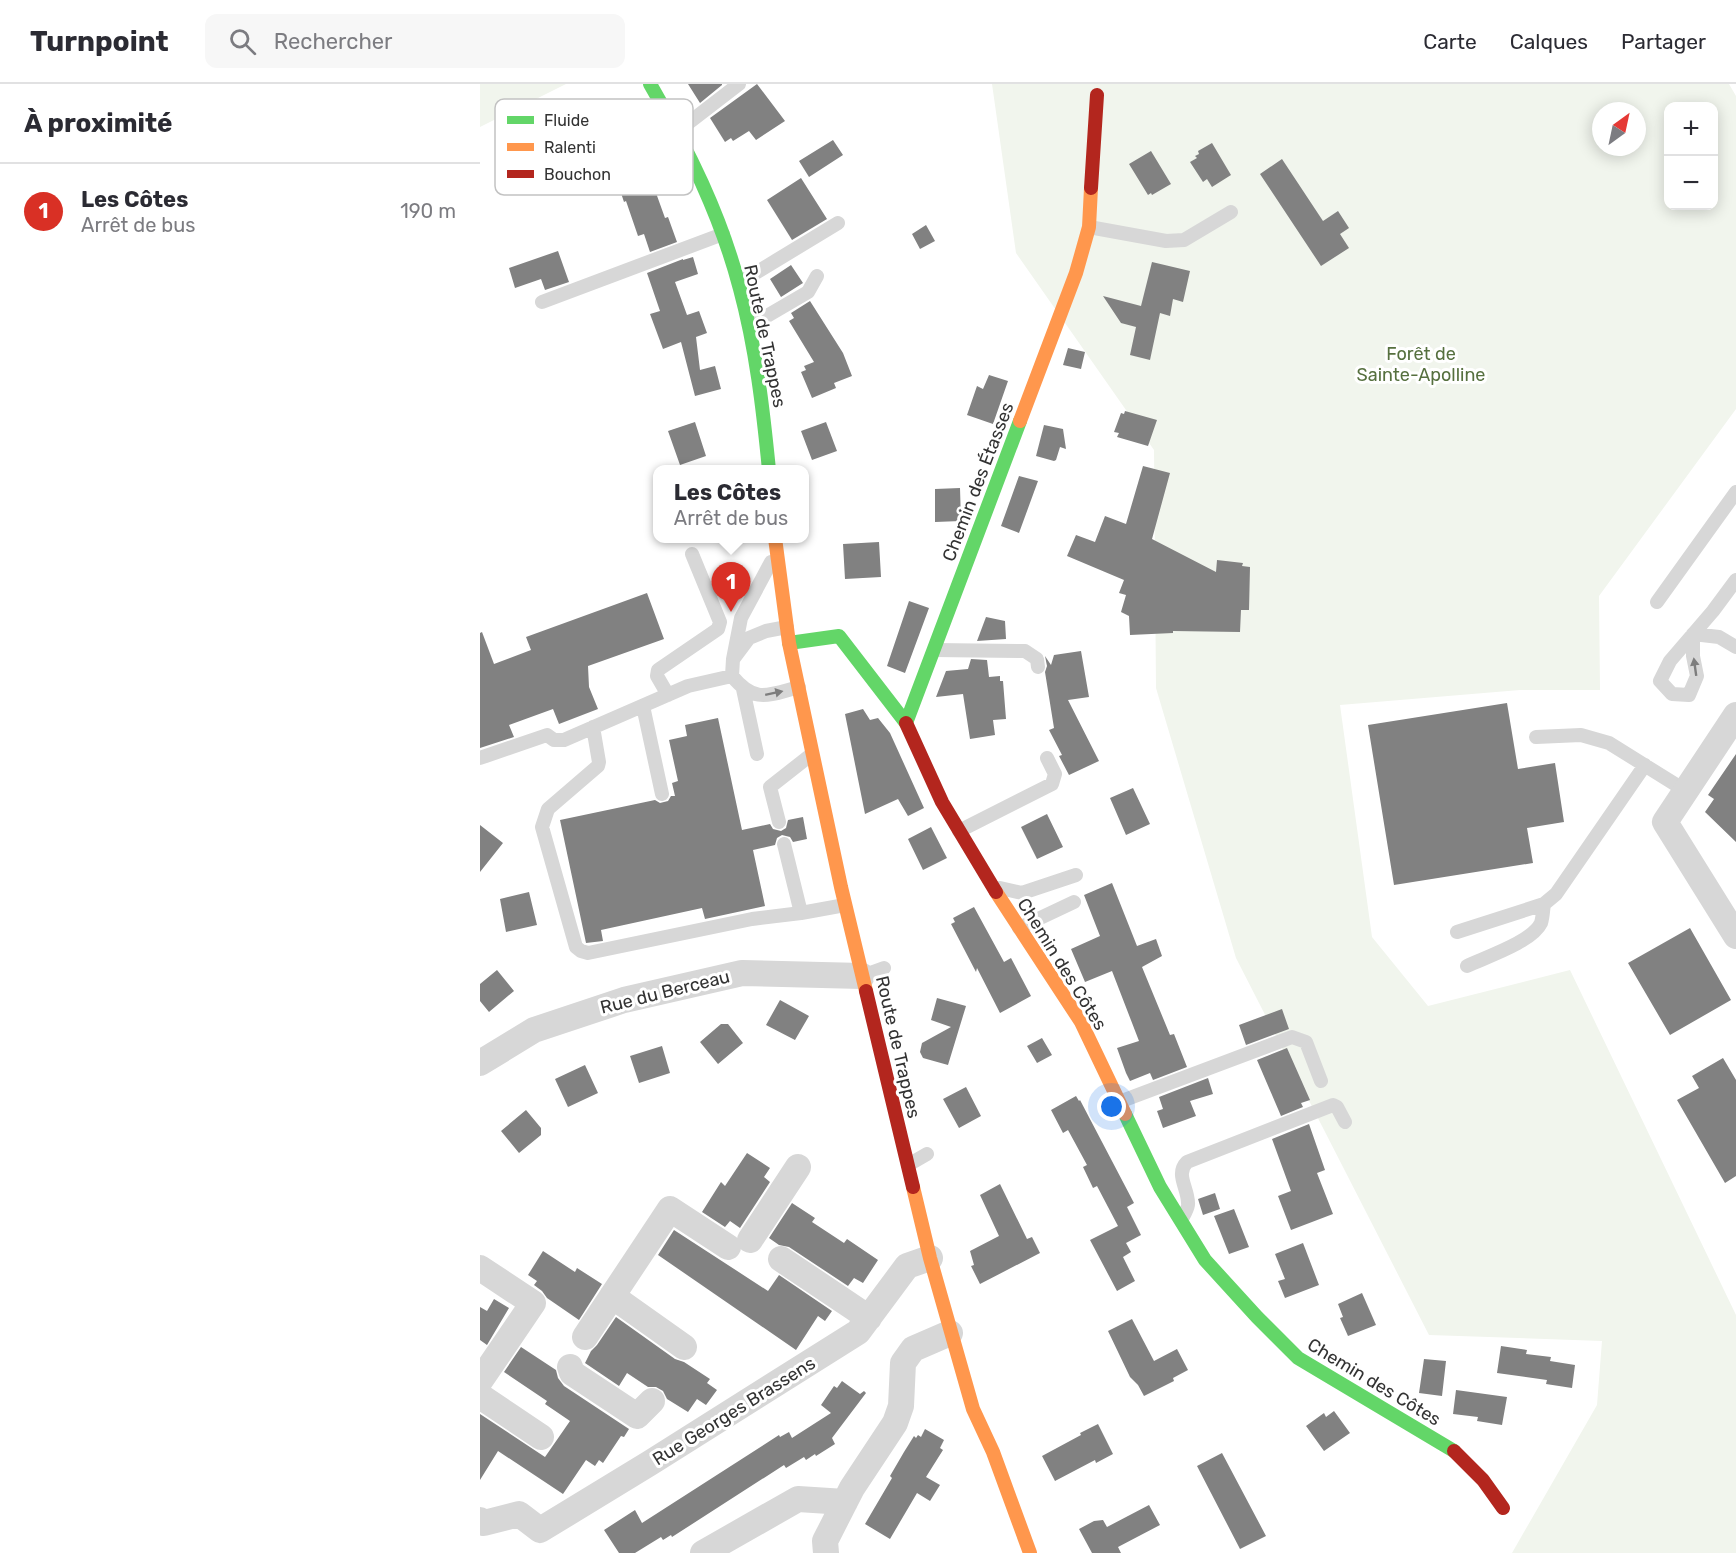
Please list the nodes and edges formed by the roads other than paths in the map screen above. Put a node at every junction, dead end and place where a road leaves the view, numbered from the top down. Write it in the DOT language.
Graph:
graph roads {
  1 [pos="650,84"];
  2 [pos="739,84"];
  3 [pos="1097,95"];
  4 [pos="659,99"];
  5 [pos="693,119"];
  6 [pos="693,163"];
  7 [pos="1231,212"];
  8 [pos="838,223"];
  9 [pos="1089,227"];
  10 [pos="723,234"];
  11 [pos="818,276"];
  12 [pos="738,284"];
  13 [pos="542,302"];
  14 [pos="748,327"];
  15 [pos="769,465"];
  16 [pos="1736,492"];
  17 [pos="776,545"];
  18 [pos="692,554"];
  19 [pos="1736,580"];
  20 [pos="1657,602"];
  21 [pos="787,627"];
  22 [pos="789,643"];
  23 [pos="1736,647"];
  24 [pos="934,650"];
  25 [pos="733,659"];
  26 [pos="1038,668"];
  27 [pos="732,676"];
  28 [pos="799,687"];
  29 [pos="743,689"];
  30 [pos="668,695"];
  31 [pos="643,706"];
  32 [pos="1736,715"];
  33 [pos="906,723"];
  34 [pos="592,728"];
  35 [pos="1536,737"];
  36 [pos="814,753"];
  37 [pos="757,754"];
  38 [pos="480,758"];
  39 [pos="1047,759"];
  40 [pos="1646,765"];
  41 [pos="1686,791"];
  42 [pos="662,794"];
  43 [pos="779,822"];
  44 [pos="960,831"];
  45 [pos="784,844"];
  46 [pos="1076,875"];
  47 [pos="992,885"];
  48 [pos="1074,903"];
  49 [pos="1544,904"];
  50 [pos="845,905"];
  51 [pos="801,913"];
  52 [pos="1733,924"];
  53 [pos="1019,928"];
  54 [pos="1456,932"];
  55 [pos="1467,966"];
  56 [pos="873,972"];
  57 [pos="480,1063"];
  58 [pos="1321,1081"];
  59 [pos="1119,1102"];
  60 [pos="1345,1122"];
  61 [pos="927,1154"];
  62 [pos="908,1165"];
  63 [pos="798,1167"];
  64 [pos="1181,1221"];
  65 [pos="930,1258"];
  66 [pos="781,1259"];
  67 [pos="480,1268"];
  68 [pos="612,1296"];
  69 [pos="869,1318"];
  70 [pos="950,1333"];
  71 [pos="585,1337"];
  72 [pos="684,1347"];
  73 [pos="570,1367"];
  74 [pos="480,1381"];
  75 [pos="480,1396"];
  76 [pos="652,1401"];
  77 [pos="541,1437"];
  78 [pos="845,1502"];
  79 [pos="1503,1508"];
  80 [pos="480,1520"];
  81 [pos="703,1553"];
  82 [pos="826,1553"];
  83 [pos="1030,1553"];
  1 -- 4 [label="street, Route de Trappes"];
  2 -- 5 [label="lane"];
  3 -- 9 [label="street, Chemin des Étasses"];
  6 -- 10 [label="street, Route de Trappes"];
  7 -- 9 [label="lane"];
  8 -- 12 [label="lane"];
  9 -- 24 [label="street, Chemin des Étasses"];
  10 -- 12 [label="street, Route de Trappes"];
  10 -- 13 [label="lane"];
  11 -- 14 [label="lane"];
  12 -- 14 [label="street, Route de Trappes"];
  14 -- 15 [label="street, Route de Trappes"];
  16 -- 20 [label="lane"];
  17 -- 21 [label="street, Route de Trappes"];
  17 -- 25 [label="lane"];
  18 -- 30 [label="lane"];
  19 -- 23 [label="lane, one-way"];
  21 -- 22 [label="street, Route de Trappes"];
  21 -- 25 [label="lane"];
  22 -- 28 [label="street, Route de Trappes"];
  22 -- 33 [label="street"];
  24 -- 26 [label="lane"];
  24 -- 33 [label="street, Chemin des Étasses"];
  25 -- 27 [label="lane"];
  27 -- 29 [label="lane"];
  27 -- 30 [label="lane"];
  29 -- 28 [label="lane, one-way"];
  28 -- 36 [label="street, Route de Trappes"];
  29 -- 37 [label="lane"];
  30 -- 31 [label="lane"];
  31 -- 34 [label="lane"];
  31 -- 42 [label="lane"];
  32 -- 41 [label="street"];
  33 -- 44 [label="street, Chemin des Côtes"];
  34 -- 38 [label="lane"];
  34 -- 51 [label="lane"];
  35 -- 40 [label="lane"];
  36 -- 43 [label="lane"];
  36 -- 50 [label="street, Route de Trappes"];
  39 -- 44 [label="lane"];
  40 -- 41 [label="lane"];
  40 -- 49 [label="lane"];
  41 -- 52 [label="street"];
  44 -- 47 [label="street, Chemin des Côtes"];
  45 -- 51 [label="lane"];
  46 -- 47 [label="lane"];
  47 -- 53 [label="street, Chemin des Côtes"];
  48 -- 53 [label="lane"];
  49 -- 54 [label="lane"];
  49 -- 55 [label="lane"];
  50 -- 51 [label="lane"];
  50 -- 56 [label="street, Route de Trappes"];
  53 -- 59 [label="street, Chemin des Côtes"];
  56 -- 57 [label="street, Rue du Berceau"];
  56 -- 62 [label="street, Route de Trappes"];
  58 -- 59 [label="lane"];
  59 -- 64 [label="street, Chemin des Côtes"];
  60 -- 64 [label="lane"];
  61 -- 62 [label="lane"];
  62 -- 65 [label="street, Route de Trappes"];
  63 -- 68 [label="street"];
  64 -- 79 [label="street, Chemin des Côtes"];
  65 -- 69 [label="street, Rue Georges Brassens"];
  65 -- 70 [label="street, Route de Trappes"];
  66 -- 69 [label="street"];
  67 -- 74 [label="street"];
  68 -- 71 [label="street"];
  68 -- 72 [label="street"];
  69 -- 80 [label="street, Rue Georges Brassens"];
  70 -- 78 [label="street"];
  70 -- 83 [label="street, Route de Trappes"];
  73 -- 76 [label="street"];
  75 -- 77 [label="street"];
  78 -- 81 [label="street"];
  78 -- 82 [label="street"];
}
